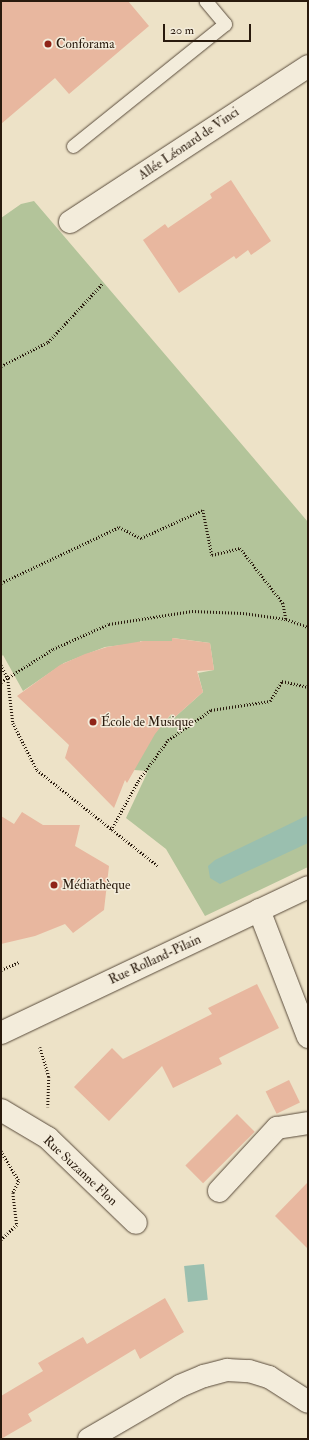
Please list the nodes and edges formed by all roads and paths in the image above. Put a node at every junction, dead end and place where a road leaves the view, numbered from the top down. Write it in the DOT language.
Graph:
graph roads {
  1 [pos="206,1"];
  2 [pos="305,74"];
  3 [pos="73,146"];
  4 [pos="70,222"];
  5 [pos="102,284"];
  6 [pos="1,366"];
  7 [pos="1,583"];
  8 [pos="286,618"];
  9 [pos="308,627"];
  10 [pos="1,665"];
  11 [pos="8,679"];
  12 [pos="1,682"];
  13 [pos="308,687"];
  14 [pos="111,830"];
  15 [pos="158,866"];
  16 [pos="308,887"];
  17 [pos="259,910"];
  18 [pos="19,962"];
  19 [pos="1,970"];
  20 [pos="1,1033"];
  21 [pos="308,1037"];
  22 [pos="40,1047"];
  23 [pos="1,1110"];
  24 [pos="308,1123"];
  25 [pos="54,1144"];
  26 [pos="1,1151"];
  27 [pos="219,1191"];
  28 [pos="136,1223"];
  29 [pos="1,1240"];
  30 [pos="308,1402"];
  31 [pos="89,1439"];
  1 -- 3 [label="lane"];
  2 -- 4 [label="street, Allée Léonard de Vinci"];
  5 -- 6 [label="path"];
  7 -- 8 [label="path"];
  8 -- 9 [label="path"];
  8 -- 11 [label="path"];
  10 -- 11 [label="path"];
  11 -- 12 [label="path"];
  11 -- 14 [label="path"];
  13 -- 14 [label="path"];
  14 -- 15 [label="path"];
  16 -- 17 [label="street, Rue Rolland-Pilain"];
  17 -- 20 [label="street, Rue Rolland-Pilain"];
  17 -- 21 [label="street"];
  18 -- 19 [label="path"];
  22 -- 25 [label="path"];
  23 -- 25 [label="street, Rue Suzanne Flon"];
  24 -- 27 [label="street"];
  25 -- 28 [label="street, Rue Suzanne Flon"];
  26 -- 29 [label="path"];
  30 -- 31 [label="street"];
}
